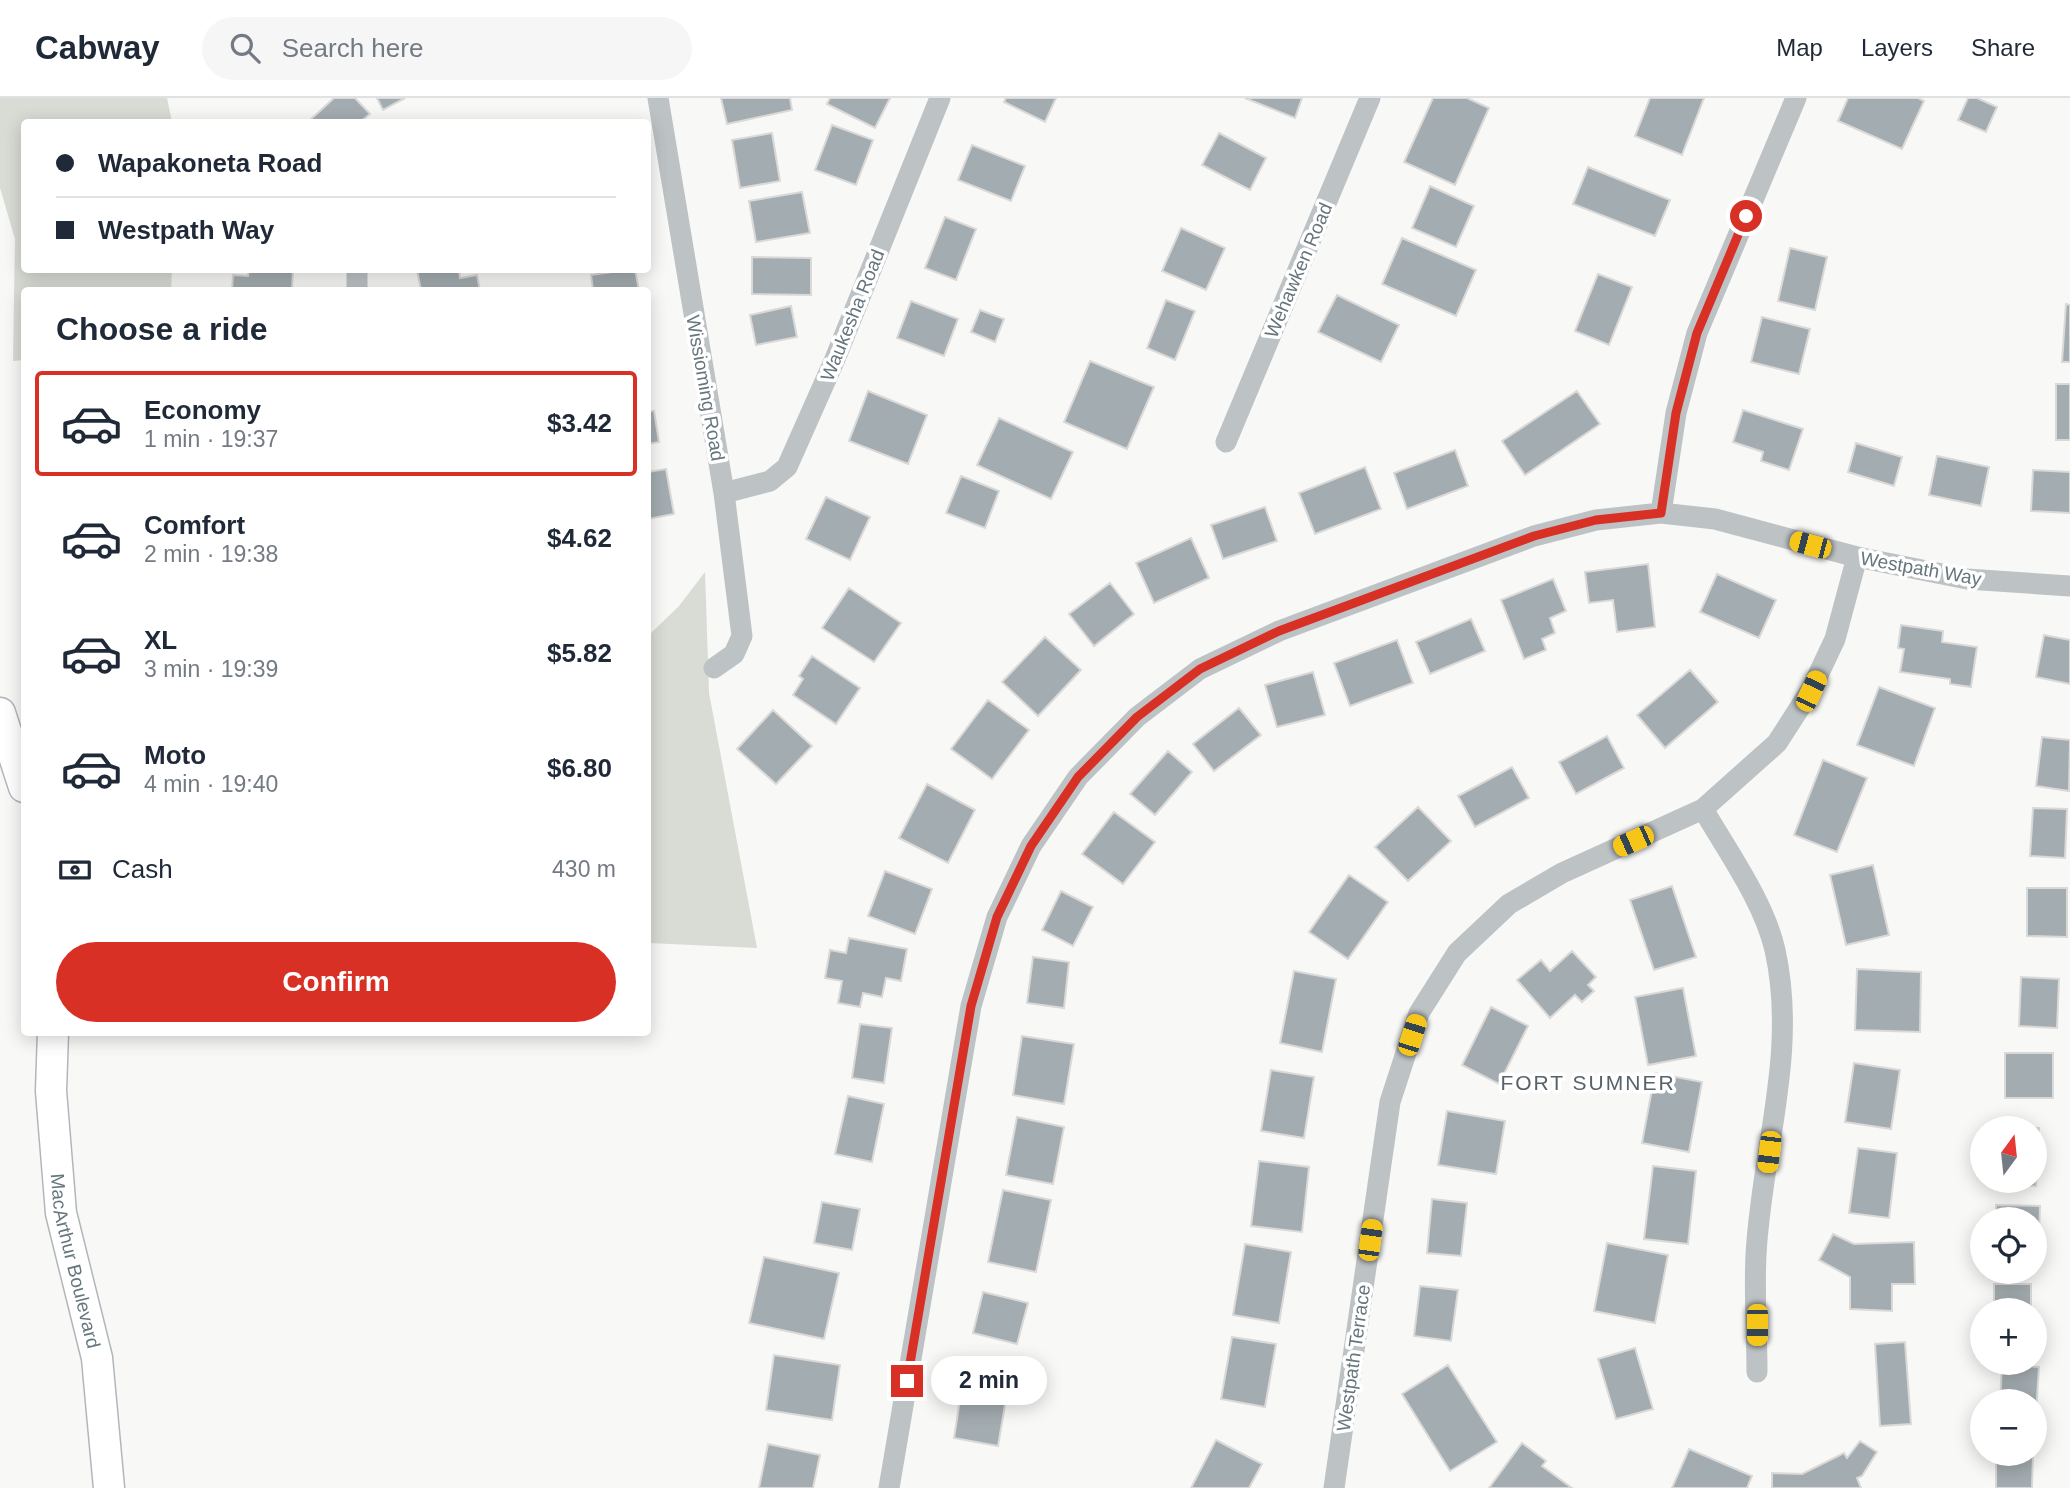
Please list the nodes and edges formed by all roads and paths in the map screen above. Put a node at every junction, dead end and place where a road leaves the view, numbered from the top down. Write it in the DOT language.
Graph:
graph roads {
  1 [pos="657,98"];
  2 [pos="940,98"];
  3 [pos="1370,98"];
  4 [pos="1796,98"];
  5 [pos="654,125"];
  6 [pos="1226,442"];
  7 [pos="724,494"];
  8 [pos="1661,513"];
  9 [pos="1857,557"];
  10 [pos="2070,586"];
  11 [pos="714,668"];
  12 [pos="0,713"];
  13 [pos="21,779"];
  14 [pos="1703,809"];
  15 [pos="53,1036"];
  16 [pos="1757,1372"];
  17 [pos="109,1488"];
  18 [pos="889,1488"];
  19 [pos="1334,1488"];
  1 -- 5 [label="street, Wissioming Road"];
  2 -- 7 [label="street, Waukesha Road"];
  3 -- 6 [label="street, Wehawken Road"];
  4 -- 8 [label="street"];
  5 -- 7 [label="street, Wissioming Road"];
  7 -- 11 [label="street, Wissioming Road"];
  8 -- 9 [label="street, Westpath Way"];
  8 -- 18 [label="street, Westpath Way"];
  9 -- 10 [label="street, Westpath Way"];
  9 -- 14 [label="street, Westpath Terrace"];
  12 -- 13 [label="main road"];
  14 -- 16 [label="street"];
  14 -- 19 [label="street, Westpath Terrace"];
  15 -- 17 [label="main road, MacArthur Boulevard"];
}
